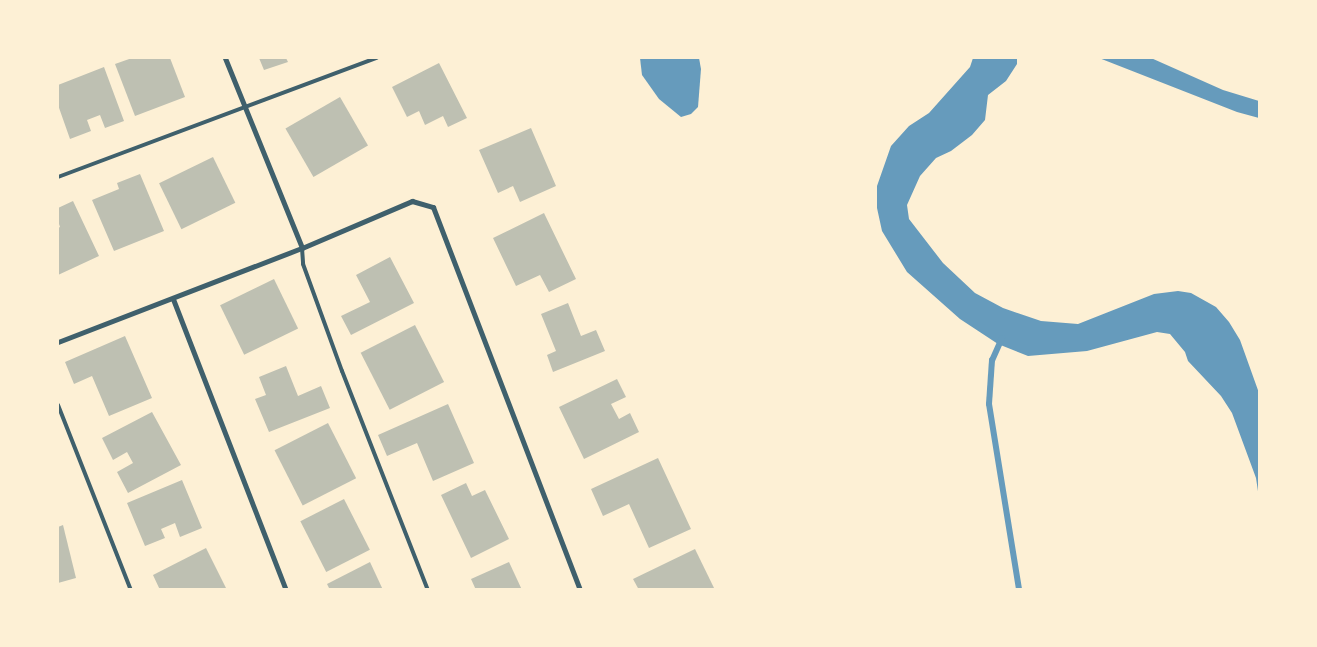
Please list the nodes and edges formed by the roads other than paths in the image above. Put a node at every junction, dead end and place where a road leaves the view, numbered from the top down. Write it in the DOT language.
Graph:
graph roads {
  1 [pos="225,58"];
  2 [pos="376,58"];
  3 [pos="244,108"];
  4 [pos="58,177"];
  5 [pos="302,248"];
  6 [pos="173,299"];
  7 [pos="58,342"];
  8 [pos="58,405"];
  9 [pos="131,590"];
  10 [pos="286,590"];
  11 [pos="428,590"];
  12 [pos="580,590"];
  1 -- 3 [label="street"];
  2 -- 3 [label="lane"];
  3 -- 4 [label="lane"];
  3 -- 5 [label="street"];
  5 -- 6 [label="street"];
  5 -- 11 [label="lane"];
  5 -- 12 [label="street"];
  6 -- 7 [label="street"];
  6 -- 10 [label="street"];
  8 -- 9 [label="lane"];
}
